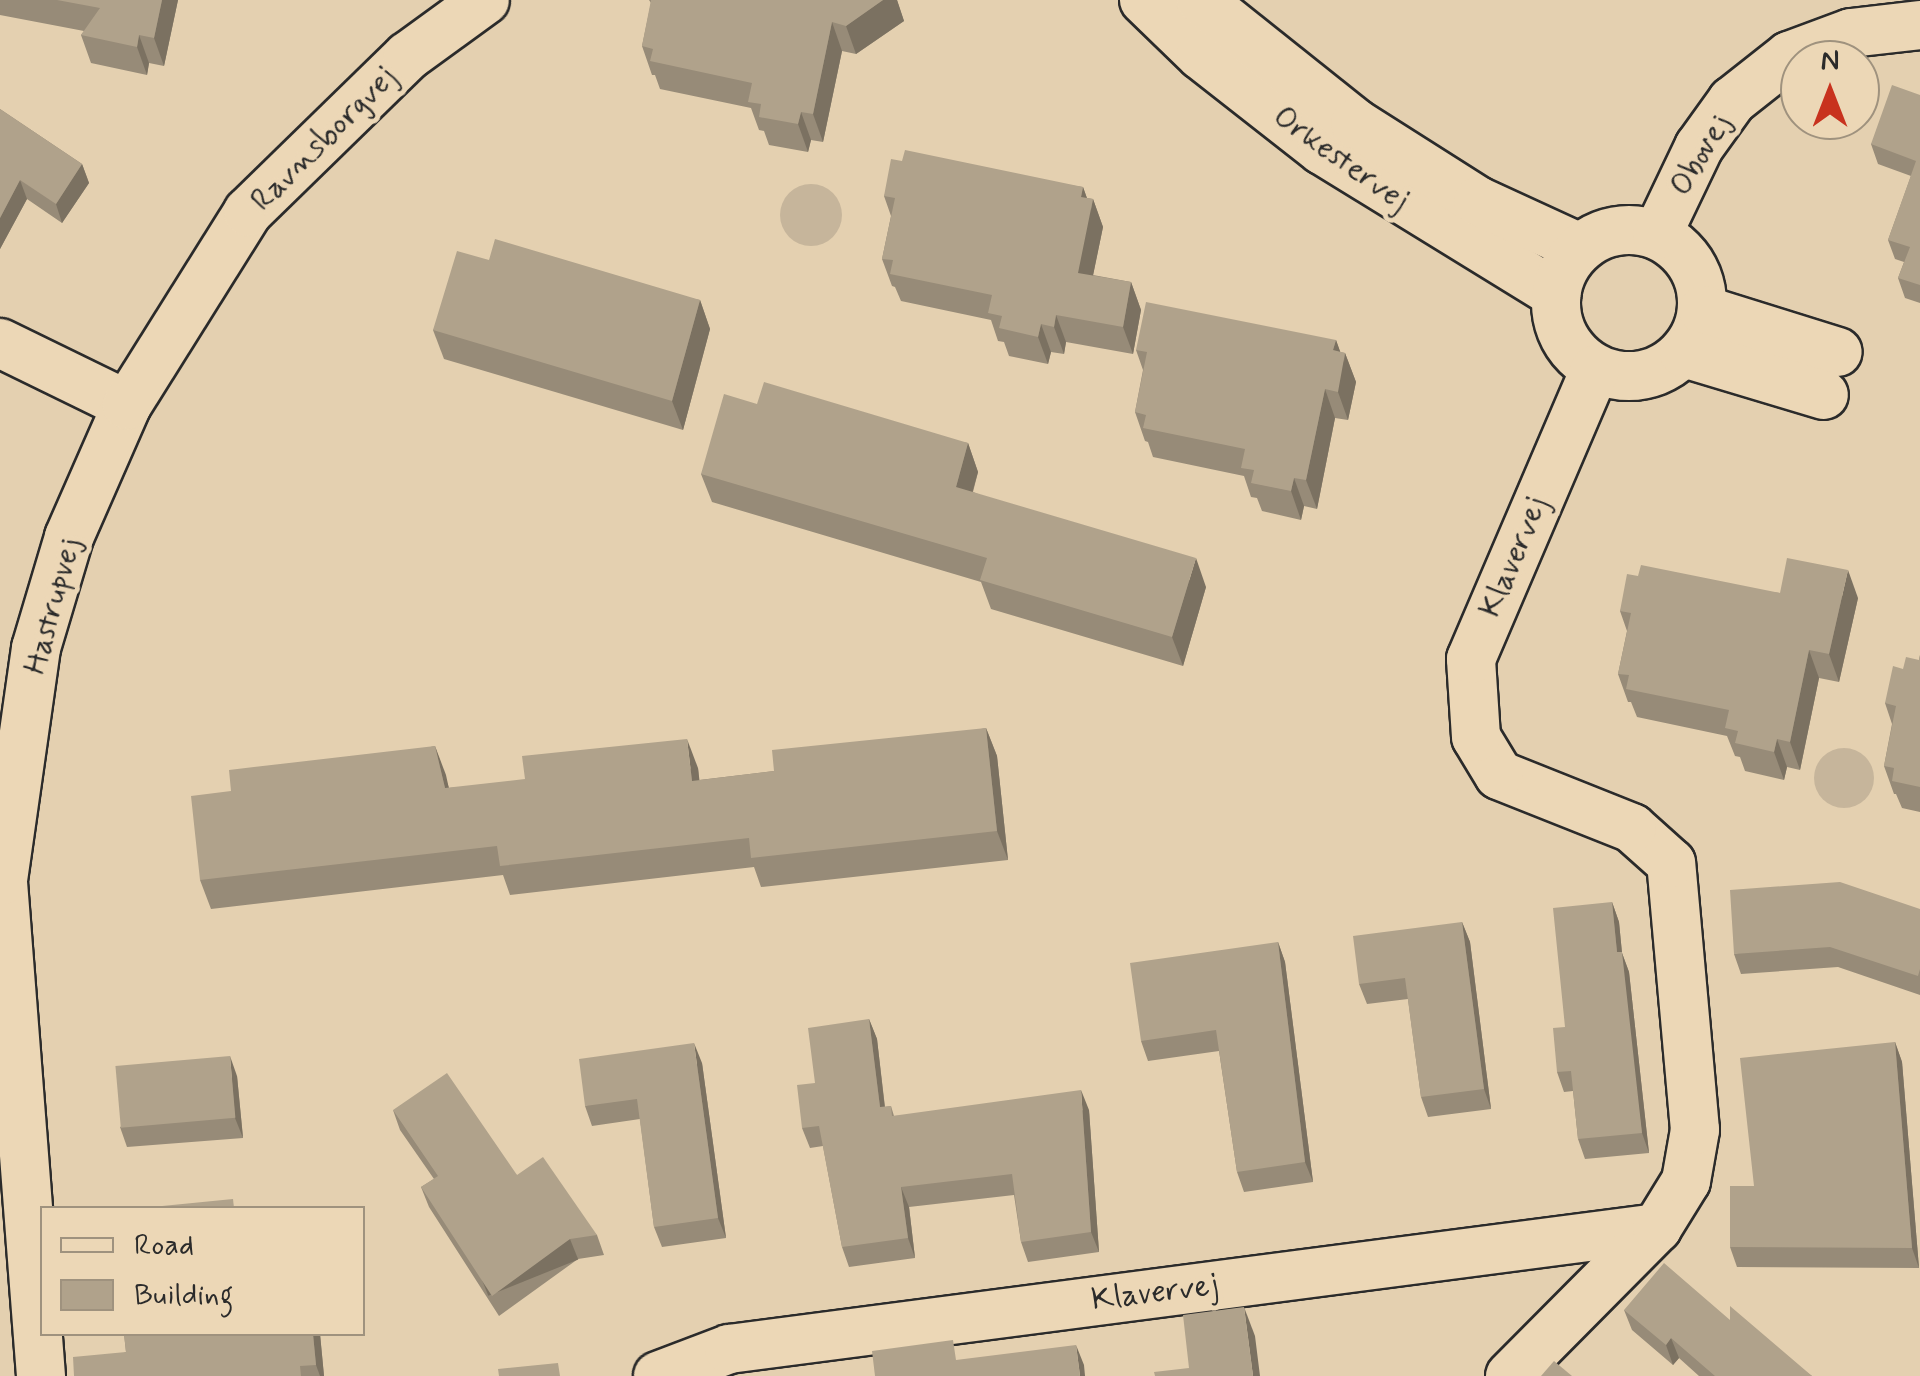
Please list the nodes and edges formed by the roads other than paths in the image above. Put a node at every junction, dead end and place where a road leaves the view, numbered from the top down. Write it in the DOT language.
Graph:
graph roads {
  1 [pos="485,0"];
  2 [pos="1144,0"];
  3 [pos="1201,0"];
  4 [pos="1920,25"];
  5 [pos="1658,235"];
  6 [pos="1580,248"];
  7 [pos="1556,294"];
  8 [pos="1702,310"];
  9 [pos="0,343"];
  10 [pos="1684,354"];
  11 [pos="1595,369"];
  12 [pos="127,405"];
  13 [pos="1658,1228"];
  14 [pos="41,1376"];
  15 [pos="658,1376"];
  16 [pos="1510,1376"];
  1 -- 12 [label="street, Ravnsborgvej"];
  2 -- 7 [label="street, Orkestervej"];
  3 -- 6 [label="street, Orkestervej"];
  4 -- 5 [label="street, Obovej"];
  5 -- 6 [label="street"];
  5 -- 8 [label="street"];
  6 -- 7 [label="street"];
  7 -- 11 [label="street"];
  8 -- 10 [label="street"];
  8 -- 10 [label="street"];
  9 -- 12 [label="street"];
  10 -- 11 [label="street"];
  11 -- 13 [label="street, Klavervej"];
  12 -- 14 [label="street, Hastrupvej"];
  13 -- 15 [label="street, Klavervej"];
  13 -- 16 [label="street, Klavervej"];
}
